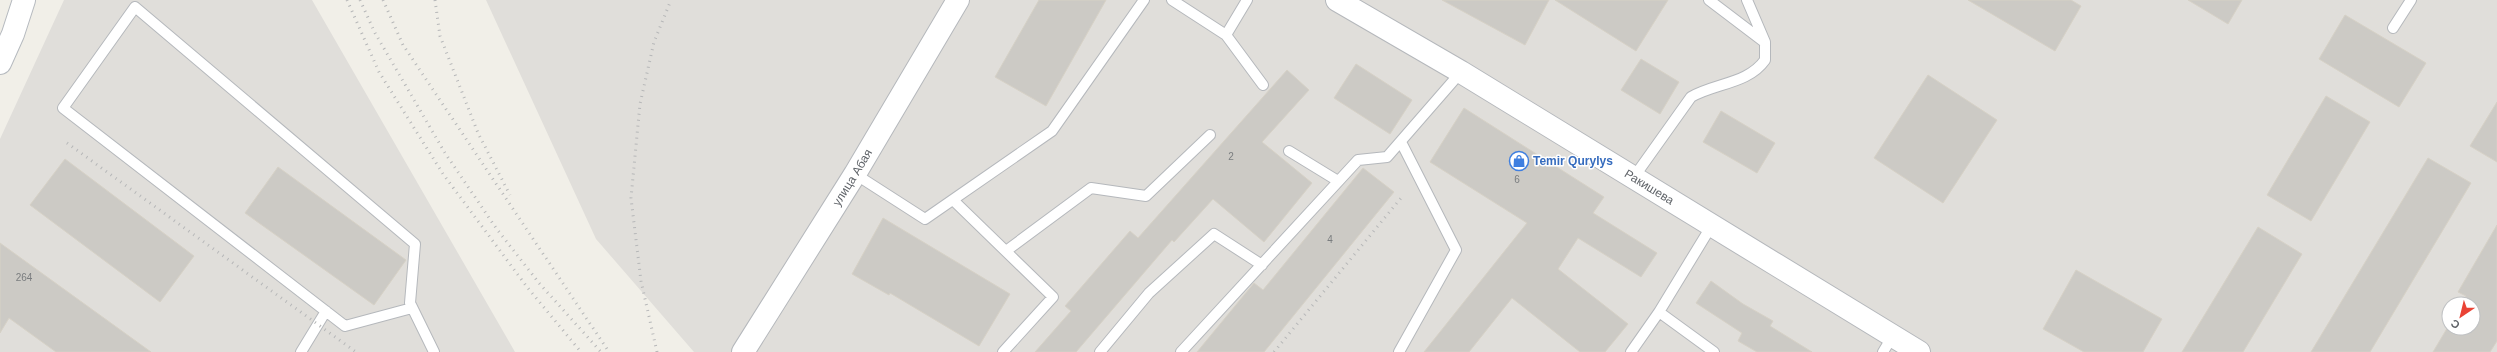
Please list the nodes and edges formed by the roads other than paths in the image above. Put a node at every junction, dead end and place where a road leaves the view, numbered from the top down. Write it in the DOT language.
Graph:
graph roads {
  1 [pos="24,0"];
  2 [pos="958,0"];
  3 [pos="1144,0"];
  4 [pos="1172,0"];
  5 [pos="1247,0"];
  6 [pos="1337,0"];
  7 [pos="1709,0"];
  8 [pos="1747,0"];
  9 [pos="2411,0"];
  10 [pos="2392,28"];
  11 [pos="1226,35"];
  12 [pos="1765,42"];
  13 [pos="0,63"];
  14 [pos="1461,72"];
  15 [pos="1263,85"];
  16 [pos="1210,136"];
  17 [pos="1401,142"];
  18 [pos="1289,150"];
  19 [pos="854,174"];
  20 [pos="1634,177"];
  21 [pos="1338,182"];
  22 [pos="953,200"];
  23 [pos="1712,224"];
  24 [pos="1006,251"];
  25 [pos="1262,265"];
  26 [pos="412,308"];
  27 [pos="326,311"];
  28 [pos="1659,312"];
  29 [pos="1888,344"];
  30 [pos="301,352"];
  31 [pos="434,352"];
  32 [pos="743,352"];
  33 [pos="1003,352"];
  34 [pos="1100,352"];
  35 [pos="1181,352"];
  36 [pos="1399,352"];
  37 [pos="1631,352"];
  38 [pos="1714,352"];
  39 [pos="1919,352"];
  1 -- 13 [label="street"];
  2 -- 19 [label="street, улица Абая"];
  3 -- 22 [label="lane"];
  4 -- 11 [label="lane"];
  5 -- 11 [label="lane"];
  6 -- 14 [label="street, Ракишева"];
  7 -- 12 [label="lane"];
  8 -- 12 [label="lane"];
  9 -- 10 [label="lane"];
  11 -- 15 [label="lane"];
  12 -- 20 [label="lane"];
  14 -- 17 [label="lane"];
  14 -- 20 [label="street, Ракишева"];
  16 -- 24 [label="lane"];
  17 -- 21 [label="lane"];
  17 -- 36 [label="lane"];
  18 -- 21 [label="lane"];
  19 -- 22 [label="lane"];
  19 -- 32 [label="street, улица Абая"];
  20 -- 23 [label="street, Ракишева"];
  21 -- 25 [label="lane"];
  22 -- 24 [label="lane"];
  23 -- 28 [label="lane"];
  23 -- 29 [label="street, Ракишева"];
  24 -- 33 [label="lane"];
  25 -- 34 [label="lane"];
  25 -- 35 [label="lane"];
  26 -- 27 [label="lane"];
  26 -- 27 [label="lane"];
  26 -- 31 [label="lane"];
  27 -- 30 [label="lane"];
  28 -- 37 [label="lane"];
  28 -- 38 [label="lane"];
  29 -- 39 [label="street, Ракишева"];
}
